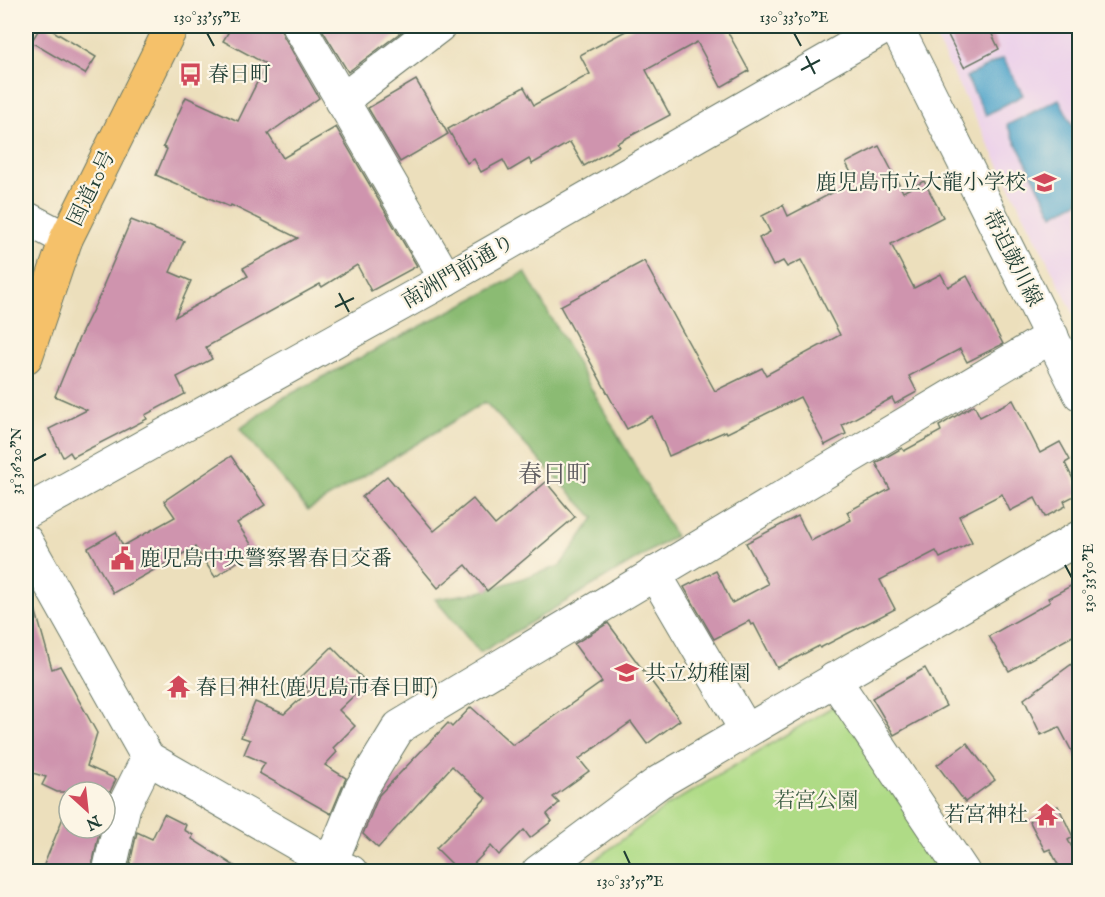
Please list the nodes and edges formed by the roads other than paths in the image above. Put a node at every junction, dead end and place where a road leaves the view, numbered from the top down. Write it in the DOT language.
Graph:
graph roads {
  1 [pos="172,26"];
  2 [pos="299,26"];
  3 [pos="439,26"];
  4 [pos="887,26"];
  5 [pos="896,26"];
  6 [pos="341,101"];
  7 [pos="26,218"];
  8 [pos="66,239"];
  9 [pos="446,279"];
  10 [pos="1052,336"];
  11 [pos="26,357"];
  12 [pos="1080,394"];
  13 [pos="26,512"];
  14 [pos="1080,537"];
  15 [pos="26,541"];
  16 [pos="654,573"];
  17 [pos="834,679"];
  18 [pos="746,730"];
  19 [pos="148,758"];
  20 [pos="336,868"];
  21 [pos="109,872"];
  22 [pos="538,872"];
  23 [pos="963,872"];
  1 -- 8 [label="highway, 国道10号"];
  2 -- 6 [label="street"];
  3 -- 6 [label="street"];
  4 -- 9 [label="street, 南洲門前通り"];
  5 -- 10 [label="street, 帯迫皷川線"];
  6 -- 9 [label="street"];
  7 -- 8 [label="street"];
  8 -- 11 [label="highway, 国道10号"];
  9 -- 13 [label="street, 南洲門前通り"];
  10 -- 12 [label="street, 帯迫皷川線"];
  10 -- 16 [label="street"];
  14 -- 17 [label="street"];
  15 -- 19 [label="street"];
  16 -- 18 [label="street"];
  16 -- 20 [label="street"];
  17 -- 18 [label="street"];
  17 -- 23 [label="street"];
  18 -- 22 [label="street"];
  19 -- 20 [label="street"];
  19 -- 21 [label="street"];
}
